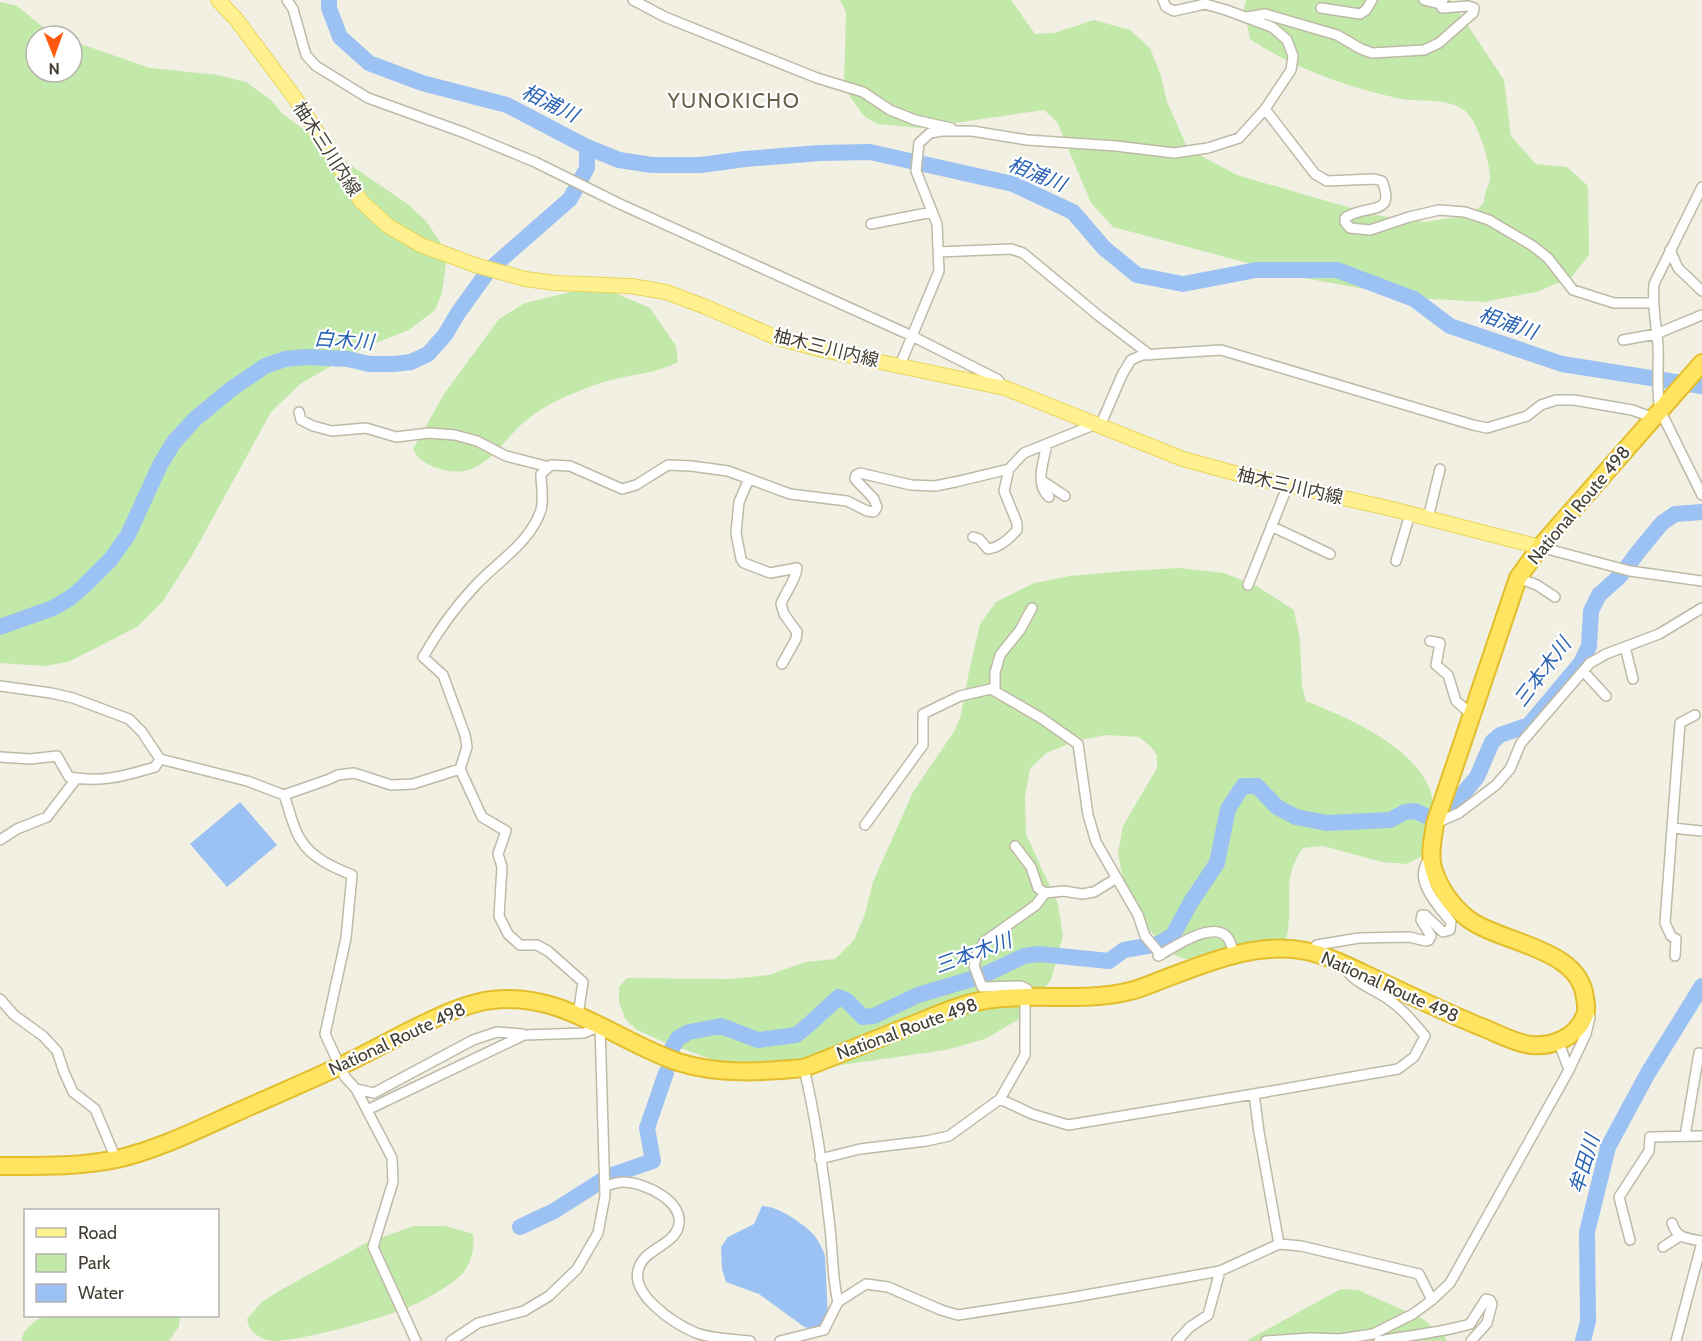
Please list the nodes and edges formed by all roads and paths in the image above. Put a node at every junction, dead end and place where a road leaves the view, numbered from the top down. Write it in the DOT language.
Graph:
graph roads {
  1 [pos="218,0"];
  2 [pos="287,0"];
  3 [pos="633,0"];
  4 [pos="1163,0"];
  5 [pos="1372,0"];
  6 [pos="1424,0"];
  7 [pos="1442,2"];
  8 [pos="1322,8"];
  9 [pos="1245,17"];
  10 [pos="1265,109"];
  11 [pos="958,131"];
  12 [pos="1702,187"];
  13 [pos="932,212"];
  14 [pos="871,224"];
  15 [pos="1670,250"];
  16 [pos="938,252"];
  17 [pos="1702,291"];
  18 [pos="1653,303"];
  19 [pos="1702,315"];
  20 [pos="1656,334"];
  21 [pos="912,336"];
  22 [pos="1623,340"];
  23 [pos="1150,355"];
  24 [pos="900,366"];
  25 [pos="1698,369"];
  26 [pos="1005,388"];
  27 [pos="1659,408"];
  28 [pos="299,412"];
  29 [pos="1098,425"];
  30 [pos="1047,444"];
  31 [pos="549,467"];
  32 [pos="1440,469"];
  33 [pos="1010,470"];
  34 [pos="749,479"];
  35 [pos="1041,480"];
  36 [pos="1288,485"];
  37 [pos="1702,495"];
  38 [pos="1065,496"];
  39 [pos="1049,497"];
  40 [pos="1410,514"];
  41 [pos="1428,518"];
  42 [pos="1272,526"];
  43 [pos="973,537"];
  44 [pos="1540,547"];
  45 [pos="1330,554"];
  46 [pos="1396,561"];
  47 [pos="1518,578"];
  48 [pos="1702,581"];
  49 [pos="1248,585"];
  50 [pos="1555,597"];
  51 [pos="1032,608"];
  52 [pos="1702,608"];
  53 [pos="1430,640"];
  54 [pos="1624,647"];
  55 [pos="782,664"];
  56 [pos="1583,671"];
  57 [pos="1633,679"];
  58 [pos="0,686"];
  59 [pos="994,691"];
  60 [pos="1606,696"];
  61 [pos="1471,714"];
  62 [pos="1695,715"];
  63 [pos="0,757"];
  64 [pos="160,759"];
  65 [pos="460,769"];
  66 [pos="76,778"];
  67 [pos="284,795"];
  68 [pos="1435,824"];
  69 [pos="865,825"];
  70 [pos="1672,828"];
  71 [pos="1702,831"];
  72 [pos="0,840"];
  73 [pos="1015,846"];
  74 [pos="1432,856"];
  75 [pos="1118,878"];
  76 [pos="1045,893"];
  77 [pos="1310,952"];
  78 [pos="1234,954"];
  79 [pos="1675,956"];
  80 [pos="1341,963"];
  81 [pos="1028,997"];
  82 [pos="0,999"];
  83 [pos="1586,1005"];
  84 [pos="578,1015"];
  85 [pos="600,1026"];
  86 [pos="524,1035"];
  87 [pos="1559,1043"];
  88 [pos="1699,1053"];
  89 [pos="340,1066"];
  90 [pos="804,1068"];
  91 [pos="1569,1070"];
  92 [pos="356,1089"];
  93 [pos="1254,1094"];
  94 [pos="1000,1099"];
  95 [pos="367,1110"];
  96 [pos="1685,1136"];
  97 [pos="1702,1136"];
  98 [pos="116,1159"];
  99 [pos="820,1159"];
  100 [pos="0,1166"];
  101 [pos="605,1186"];
  102 [pos="1672,1222"];
  103 [pos="1680,1236"];
  104 [pos="1630,1240"];
  105 [pos="1702,1242"];
  106 [pos="1279,1244"];
  107 [pos="1664,1247"];
  108 [pos="1220,1270"];
  109 [pos="1432,1300"];
  110 [pos="838,1302"];
  111 [pos="1352,1339"];
  112 [pos="1333,1340"];
  113 [pos="416,1341"];
  114 [pos="451,1341"];
  115 [pos="750,1341"];
  116 [pos="780,1341"];
  117 [pos="1178,1341"];
  118 [pos="1266,1341"];
  119 [pos="1379,1341"];
  120 [pos="1471,1341"];
  121 [pos="1676,1341"];
  1 -- 24 [label="main road, 柚木三川内線"];
  2 -- 21 [label="street"];
  3 -- 11 [label="street"];
  4 -- 9 [label="street"];
  5 -- 8 [label="street"];
  6 -- 7 [label="street"];
  7 -- 9 [label="street"];
  9 -- 10 [label="street"];
  10 -- 11 [label="street"];
  10 -- 18 [label="street"];
  11 -- 13 [label="street"];
  12 -- 15 [label="street"];
  13 -- 14 [label="street"];
  13 -- 16 [label="street"];
  15 -- 17 [label="street"];
  15 -- 18 [label="street"];
  16 -- 21 [label="street"];
  16 -- 23 [label="street"];
  18 -- 20 [label="street"];
  19 -- 20 [label="street"];
  20 -- 22 [label="street"];
  20 -- 27 [label="street"];
  21 -- 24 [label="street"];
  21 -- 26 [label="street"];
  23 -- 27 [label="street"];
  23 -- 29 [label="street"];
  24 -- 26 [label="main road, 柚木三川内線"];
  25 -- 27 [label="highway, National Route 498"];
  26 -- 29 [label="main road, 柚木三川内線"];
  27 -- 37 [label="street"];
  27 -- 44 [label="highway, National Route 498"];
  28 -- 31 [label="street"];
  29 -- 30 [label="street"];
  29 -- 36 [label="main road, 柚木三川内線"];
  30 -- 33 [label="street"];
  30 -- 35 [label="street"];
  31 -- 34 [label="street"];
  31 -- 65 [label="street"];
  32 -- 41 [label="street"];
  33 -- 34 [label="street"];
  33 -- 43 [label="street"];
  34 -- 55 [label="street"];
  35 -- 38 [label="street"];
  35 -- 39 [label="street"];
  36 -- 40 [label="main road, 柚木三川内線"];
  36 -- 42 [label="street"];
  40 -- 41 [label="main road, 柚木三川内線"];
  40 -- 46 [label="street"];
  41 -- 44 [label="main road, 柚木三川内線"];
  42 -- 45 [label="street"];
  42 -- 49 [label="street"];
  44 -- 47 [label="highway, National Route 498"];
  44 -- 48 [label="street"];
  47 -- 50 [label="street"];
  47 -- 61 [label="highway, National Route 498"];
  51 -- 59 [label="street"];
  52 -- 54 [label="street"];
  53 -- 61 [label="street"];
  54 -- 56 [label="street"];
  54 -- 57 [label="street"];
  56 -- 60 [label="street"];
  56 -- 68 [label="street"];
  58 -- 64 [label="street"];
  59 -- 69 [label="street"];
  59 -- 75 [label="street"];
  61 -- 68 [label="highway, National Route 498"];
  62 -- 70 [label="street"];
  63 -- 66 [label="street"];
  64 -- 66 [label="street"];
  64 -- 67 [label="street"];
  65 -- 67 [label="street"];
  65 -- 84 [label="street"];
  66 -- 72 [label="street"];
  67 -- 89 [label="street"];
  68 -- 74 [label="highway, National Route 498"];
  70 -- 71 [label="street"];
  70 -- 79 [label="street"];
  73 -- 76 [label="street"];
  74 -- 77 [label="street"];
  74 -- 83 [label="highway, National Route 498"];
  75 -- 76 [label="street"];
  75 -- 78 [label="street"];
  76 -- 81 [label="street"];
  77 -- 78 [label="highway, National Route 498"];
  77 -- 80 [label="highway, National Route 498"];
  78 -- 81 [label="highway, National Route 498"];
  80 -- 87 [label="highway, National Route 498"];
  80 -- 93 [label="street"];
  81 -- 90 [label="highway, National Route 498"];
  81 -- 94 [label="street"];
  82 -- 98 [label="street"];
  83 -- 87 [label="highway"];
  83 -- 91 [label="street"];
  84 -- 85 [label="highway, National Route 498"];
  84 -- 89 [label="highway, National Route 498"];
  85 -- 86 [label="street"];
  85 -- 90 [label="highway, National Route 498"];
  85 -- 101 [label="street"];
  86 -- 92 [label="street"];
  86 -- 95 [label="street"];
  87 -- 91 [label="street"];
  88 -- 96 [label="street"];
  89 -- 92 [label="street"];
  89 -- 98 [label="highway, National Route 498"];
  90 -- 99 [label="street"];
  91 -- 109 [label="street"];
  92 -- 95 [label="street"];
  93 -- 94 [label="street"];
  93 -- 106 [label="street"];
  94 -- 99 [label="street"];
  95 -- 113 [label="street"];
  96 -- 97 [label="street"];
  96 -- 104 [label="street"];
  98 -- 100 [label="highway, National Route 498"];
  99 -- 110 [label="street"];
  101 -- 114 [label="street"];
  101 -- 115 [label="street"];
  102 -- 103 [label="street"];
  103 -- 105 [label="street"];
  103 -- 107 [label="street"];
  105 -- 121 [label="street"];
  106 -- 108 [label="street"];
  106 -- 109 [label="street"];
  108 -- 110 [label="street"];
  108 -- 117 [label="street"];
  109 -- 111 [label="street"];
  110 -- 116 [label="street"];
  111 -- 112 [label="street"];
  112 -- 118 [label="street"];
  119 -- 120 [label="street"];
}
